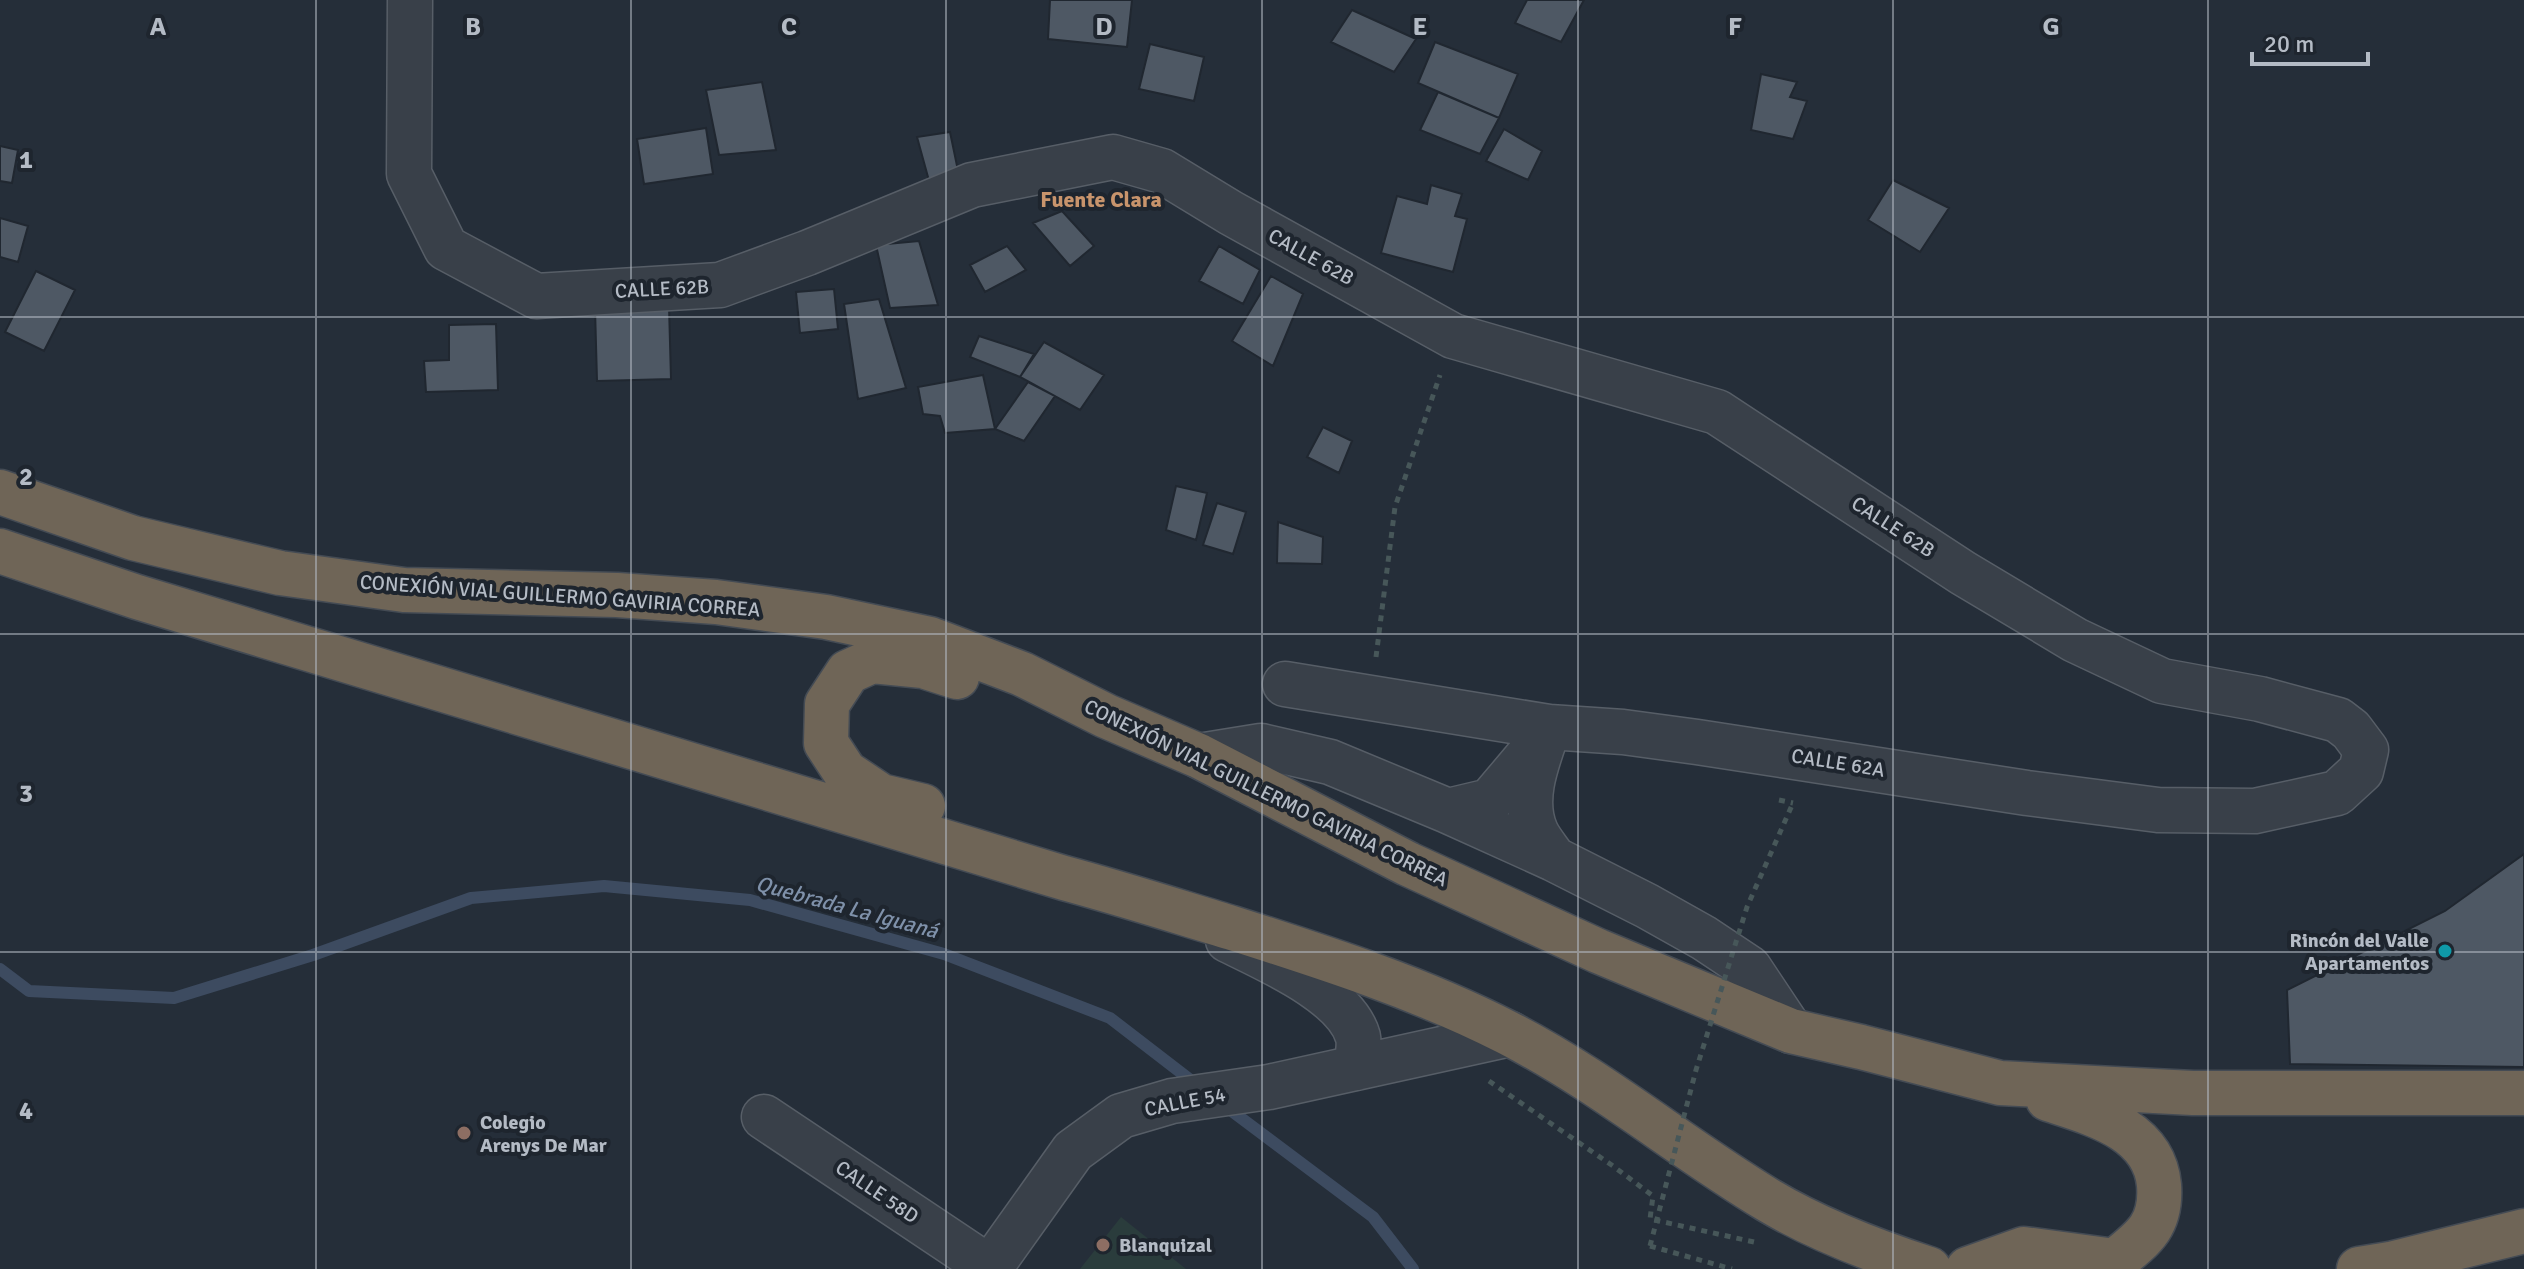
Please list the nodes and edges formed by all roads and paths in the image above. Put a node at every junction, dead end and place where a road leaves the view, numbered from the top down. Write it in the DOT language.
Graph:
graph roads {
  1 [pos="410,0"];
  2 [pos="1453,336"];
  3 [pos="0,492"];
  4 [pos="0,551"];
  5 [pos="1285,684"];
  6 [pos="1371,697"];
  7 [pos="1106,716"];
  8 [pos="1549,727"];
  9 [pos="2366,750"];
  10 [pos="1199,756"];
  11 [pos="1793,803"];
  12 [pos="1448,811"];
  13 [pos="1554,859"];
  14 [pos="1064,878"];
  15 [pos="1166,908"];
  16 [pos="1791,1031"];
  17 [pos="1510,1034"];
  18 [pos="1356,1068"];
  19 [pos="1487,1079"];
  20 [pos="2000,1083"];
  21 [pos="2524,1093"];
  22 [pos="764,1117"];
  23 [pos="2524,1231"];
  24 [pos="1768,1245"];
  25 [pos="989,1268"];
  26 [pos="1732,1269"];
  27 [pos="1929,1269"];
  28 [pos="1968,1269"];
  29 [pos="2359,1269"];
  1 -- 2 [label="street, CALLE 62B"];
  2 -- 6 [label="path"];
  2 -- 9 [label="street, CALLE 62B"];
  3 -- 7 [label="highway, CONEXIÓN VIAL GUILLERMO GAVIRIA CORREA"];
  4 -- 14 [label="highway"];
  5 -- 6 [label="street, CALLE 62A"];
  6 -- 8 [label="street, CALLE 62A"];
  7 -- 10 [label="highway, CONEXIÓN VIAL GUILLERMO GAVIRIA CORREA"];
  7 -- 14 [label="highway"];
  8 -- 9 [label="street, CALLE 62A"];
  8 -- 12 [label="street"];
  8 -- 13 [label="street"];
  10 -- 12 [label="street"];
  10 -- 16 [label="highway, CONEXIÓN VIAL GUILLERMO GAVIRIA CORREA"];
  11 -- 26 [label="path, bridge"];
  12 -- 13 [label="street"];
  13 -- 16 [label="street"];
  14 -- 15 [label="highway"];
  15 -- 17 [label="highway"];
  15 -- 18 [label="street"];
  16 -- 20 [label="highway, CONEXIÓN VIAL GUILLERMO GAVIRIA CORREA"];
  17 -- 18 [label="street, CALLE 54"];
  17 -- 27 [label="highway"];
  18 -- 25 [label="street, CALLE 54"];
  19 -- 24 [label="path"];
  20 -- 21 [label="highway, CONEXIÓN VIAL GUILLERMO GAVIRIA CORREA"];
  20 -- 28 [label="highway"];
  22 -- 25 [label="street, CALLE 58D"];
  23 -- 29 [label="highway"];
}
